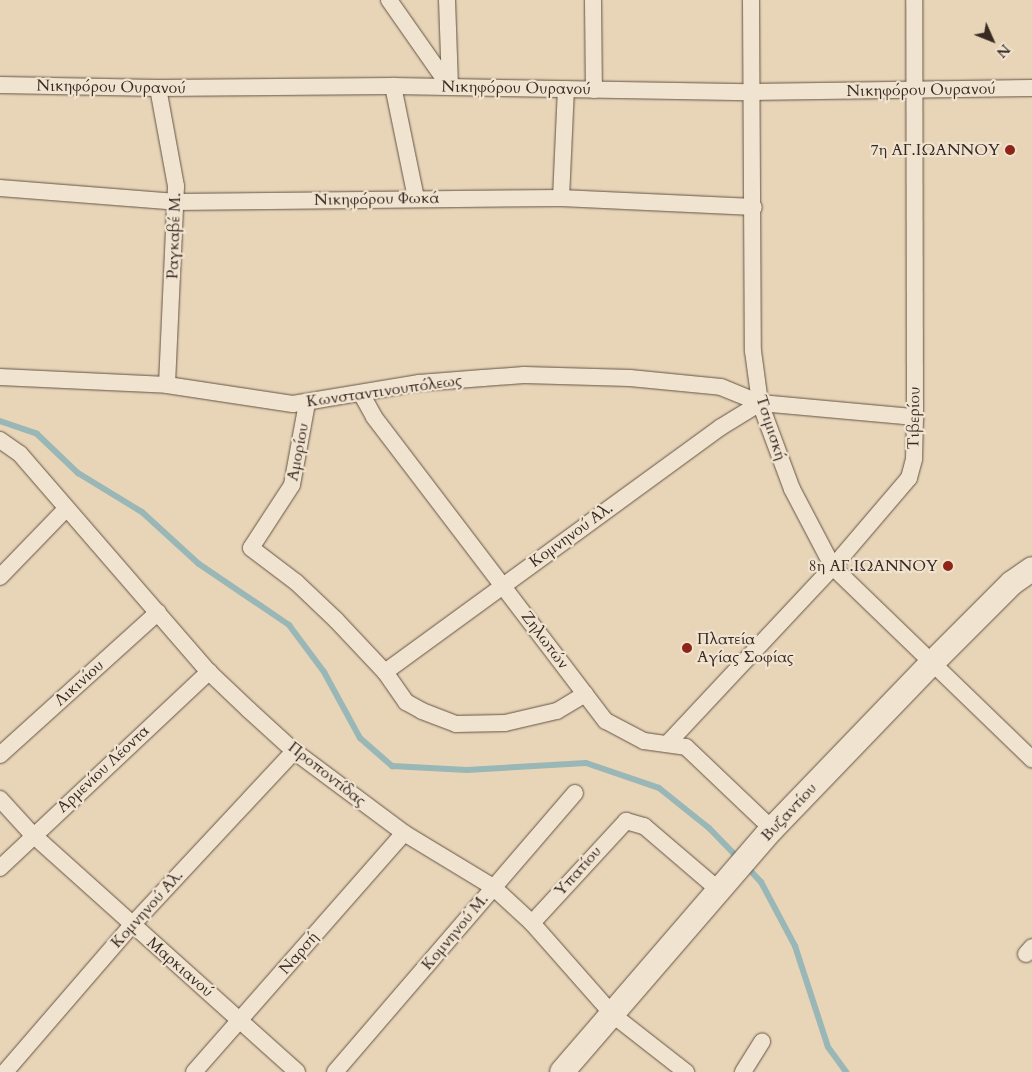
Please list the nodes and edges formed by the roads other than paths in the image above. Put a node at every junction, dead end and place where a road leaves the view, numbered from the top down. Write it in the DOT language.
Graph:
graph roads {
  1 [pos="389,0"];
  2 [pos="447,0"];
  3 [pos="593,0"];
  4 [pos="751,0"];
  5 [pos="914,0"];
  6 [pos="0,85"];
  7 [pos="393,86"];
  8 [pos="450,87"];
  9 [pos="158,88"];
  10 [pos="1032,88"];
  11 [pos="566,89"];
  12 [pos="594,90"];
  13 [pos="911,90"];
  14 [pos="750,92"];
  15 [pos="0,188"];
  16 [pos="416,198"];
  17 [pos="560,198"];
  18 [pos="176,202"];
  19 [pos="754,207"];
  20 [pos="0,376"];
  21 [pos="167,385"];
  22 [pos="362,395"];
  23 [pos="307,403"];
  24 [pos="760,403"];
  25 [pos="915,418"];
  26 [pos="0,440"];
  27 [pos="66,509"];
  28 [pos="833,567"];
  29 [pos="1032,569"];
  30 [pos="0,577"];
  31 [pos="503,584"];
  32 [pos="158,612"];
  33 [pos="932,662"];
  34 [pos="209,672"];
  35 [pos="385,672"];
  36 [pos="585,694"];
  37 [pos="669,742"];
  38 [pos="294,751"];
  39 [pos="0,755"];
  40 [pos="1032,759"];
  41 [pos="575,793"];
  42 [pos="0,799"];
  43 [pos="772,829"];
  44 [pos="404,833"];
  45 [pos="32,834"];
  46 [pos="0,868"];
  47 [pos="726,882"];
  48 [pos="493,887"];
  49 [pos="532,922"];
  50 [pos="132,925"];
  51 [pos="613,1015"];
  52 [pos="240,1020"];
  53 [pos="762,1041"];
  54 [pos="5,1072"];
  55 [pos="194,1072"];
  56 [pos="296,1072"];
  57 [pos="335,1072"];
  58 [pos="562,1072"];
  59 [pos="686,1072"];
  60 [pos="743,1072"];
  1 -- 8 [label="street"];
  2 -- 8 [label="street"];
  3 -- 12 [label="street"];
  4 -- 14 [label="street, Τσιμισκή"];
  5 -- 13 [label="street, Τιβερίου"];
  6 -- 9 [label="street, Νικηφόρου Ουρανού"];
  7 -- 8 [label="street, Νικηφόρου Ουρανού"];
  7 -- 9 [label="street, Νικηφόρου Ουρανού"];
  7 -- 16 [label="street"];
  8 -- 11 [label="street, Νικηφόρου Ουρανού"];
  9 -- 18 [label="street, Ραγκαβέ Μ."];
  10 -- 13 [label="street, Νικηφόρου Ουρανού"];
  11 -- 12 [label="street, Νικηφόρου Ουρανού"];
  11 -- 17 [label="street"];
  12 -- 14 [label="street, Νικηφόρου Ουρανού"];
  13 -- 14 [label="street, Νικηφόρου Ουρανού"];
  13 -- 25 [label="street, Τιβερίου"];
  14 -- 19 [label="street, Τσιμισκή"];
  15 -- 18 [label="street, Νικηφόρου Φωκά"];
  16 -- 17 [label="street, Νικηφόρου Φωκά"];
  16 -- 18 [label="street, Νικηφόρου Φωκά"];
  17 -- 19 [label="street, Νικηφόρου Φωκά"];
  18 -- 21 [label="street, Ραγκαβέ Μ."];
  19 -- 24 [label="street, Τσιμισκή"];
  20 -- 21 [label="street, Κωνσταντινουπόλεως"];
  21 -- 23 [label="street, Κωνσταντινουπόλεως"];
  22 -- 23 [label="street, Κωνσταντινουπόλεως"];
  22 -- 24 [label="street, Κωνσταντινουπόλεως"];
  22 -- 31 [label="street, Ζηλωτών"];
  23 -- 35 [label="street, Αμορίου"];
  24 -- 25 [label="street, Κωνσταντινουπόλεως"];
  24 -- 28 [label="street, Τσιμισκή"];
  24 -- 31 [label="street, Κομνηνού Αλ."];
  25 -- 28 [label="street, Τιβερίου"];
  26 -- 27 [label="street, Προποντίδας"];
  27 -- 30 [label="street"];
  27 -- 32 [label="street, Προποντίδας"];
  28 -- 33 [label="street, Τσιμισκή"];
  28 -- 37 [label="street, Τιβερίου"];
  29 -- 33 [label="street, Βυζαντίου"];
  31 -- 35 [label="street, Κομνηνού Αλ."];
  31 -- 36 [label="street, Ζηλωτών"];
  32 -- 34 [label="street, Προποντίδας"];
  32 -- 39 [label="street, Λικινίου"];
  33 -- 40 [label="street, Τσιμισκή"];
  33 -- 43 [label="street, Βυζαντίου"];
  34 -- 38 [label="street, Προποντίδας"];
  34 -- 45 [label="street, Αρμενίου Λέοντα"];
  35 -- 36 [label="street"];
  36 -- 37 [label="street, Ζηλωτών"];
  37 -- 43 [label="street, Ζηλωτών"];
  38 -- 44 [label="street, Προποντίδας"];
  38 -- 50 [label="street, Κομνηνού Αλ."];
  41 -- 48 [label="street, Κομνηνού Μ."];
  42 -- 45 [label="street, Μαρκιανού"];
  43 -- 47 [label="street, Βυζαντίου"];
  44 -- 48 [label="street, Προποντίδας"];
  44 -- 52 [label="street, Ναρσή"];
  45 -- 46 [label="street, Αρμενίου Λέοντα"];
  45 -- 50 [label="street, Μαρκιανού"];
  47 -- 49 [label="street, Υπατίου"];
  47 -- 51 [label="street, Βυζαντίου"];
  48 -- 49 [label="street, Προποντίδας"];
  48 -- 57 [label="street, Κομνηνού Μ."];
  49 -- 51 [label="street, Προποντίδας"];
  50 -- 52 [label="street, Μαρκιανού"];
  50 -- 54 [label="street, Κομνηνού Αλ."];
  51 -- 58 [label="street, Βυζαντίου"];
  51 -- 59 [label="street, Προποντίδας"];
  52 -- 55 [label="street, Ναρσή"];
  52 -- 56 [label="street, Μαρκιανού"];
  53 -- 60 [label="street"];
}
